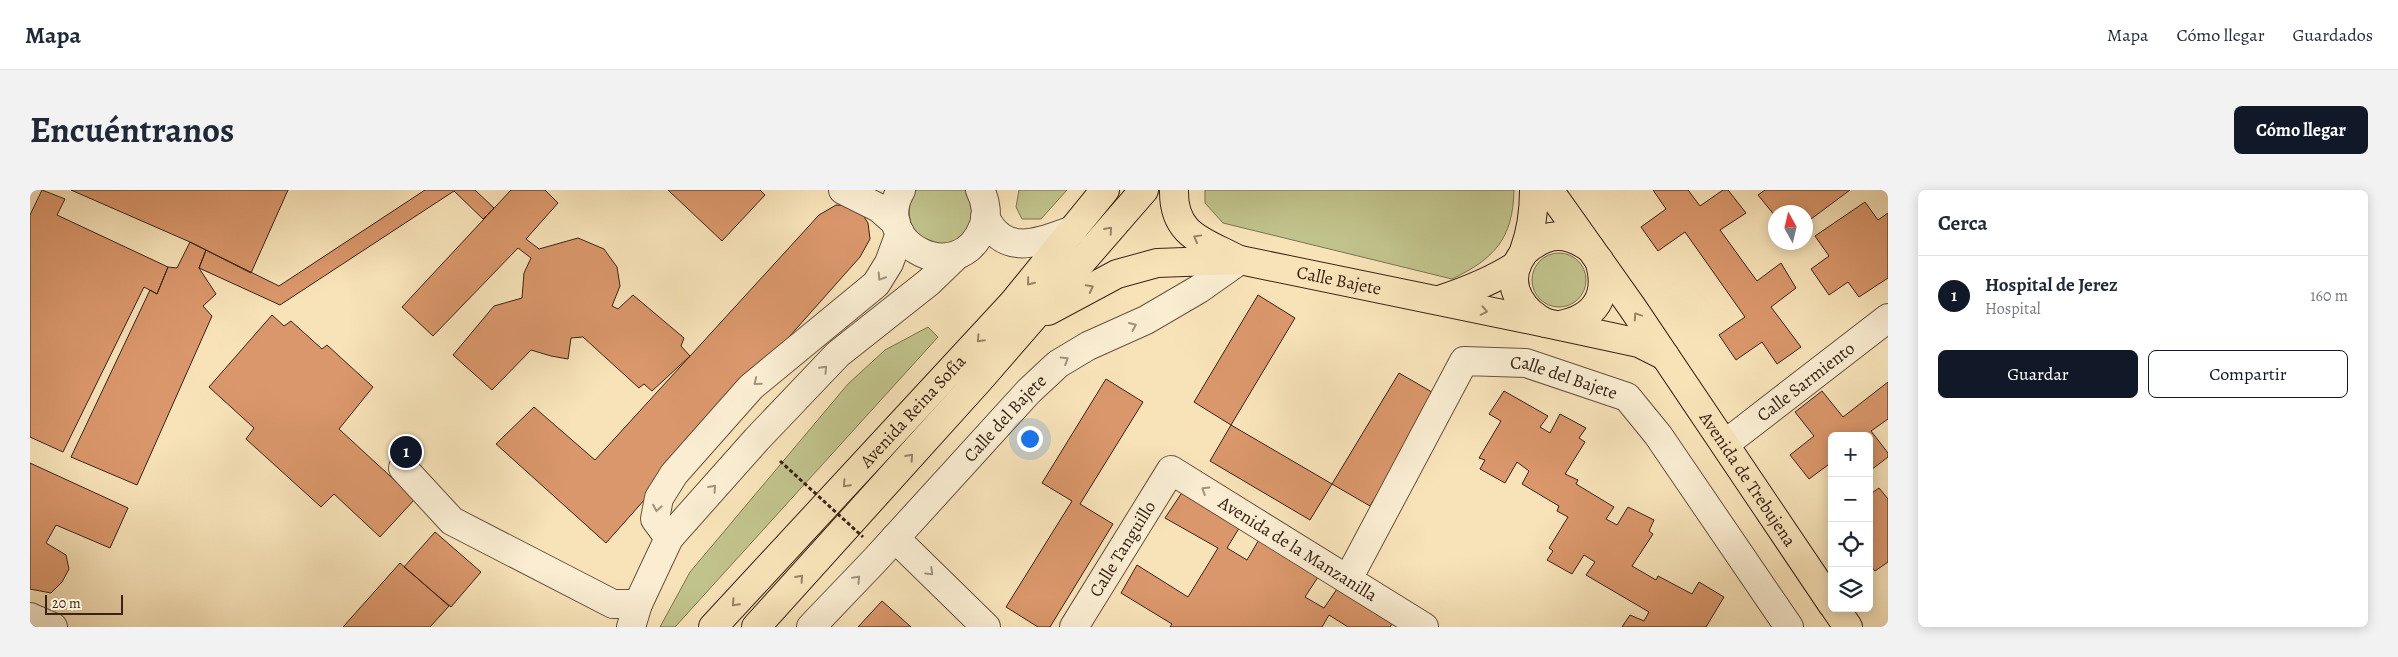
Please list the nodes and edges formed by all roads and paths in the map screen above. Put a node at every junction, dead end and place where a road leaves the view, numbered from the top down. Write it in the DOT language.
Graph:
graph roads {
  1 [pos="843,190"];
  2 [pos="901,190"];
  3 [pos="1106,190"];
  4 [pos="1144,190"];
  5 [pos="1174,190"];
  6 [pos="1534,190"];
  7 [pos="1549,190"];
  8 [pos="983,198"];
  9 [pos="898,228"];
  10 [pos="1073,230"];
  11 [pos="1594,254"];
  12 [pos="957,255"];
  13 [pos="1520,258"];
  14 [pos="1240,260"];
  15 [pos="1436,301"];
  16 [pos="1888,318"];
  17 [pos="1032,320"];
  18 [pos="1553,324"];
  19 [pos="1665,356"];
  20 [pos="1725,444"];
  21 [pos="780,461"];
  22 [pos="403,468"];
  23 [pos="1171,470"];
  24 [pos="863,537"];
  25 [pos="669,538"];
  26 [pos="895,538"];
  27 [pos="1348,579"];
  28 [pos="1828,598"];
  29 [pos="1838,612"];
  30 [pos="634,616"];
  31 [pos="30,617"];
  32 [pos="1422,626"];
  33 [pos="53,627"];
  34 [pos="714,627"];
  35 [pos="756,627"];
  36 [pos="811,627"];
  37 [pos="986,627"];
  38 [pos="1074,627"];
  39 [pos="1789,627"];
  40 [pos="1848,627"];
  1 -- 9 [label="street"];
  2 -- 9 [label="street"];
  3 -- 10 [label="main road, Avenida Reina Sofía"];
  17 -- 4 [label="main road, Avenida Reina Sofía, one-way"];
  14 -- 5 [label="main road, one-way"];
  6 -- 13 [label="main road, Avenida de Trebujena"];
  7 -- 11 [label="main road, Avenida de Trebujena"];
  8 -- 10 [label="street"];
  8 -- 12 [label="street"];
  9 -- 12 [label="street"];
  9 -- 25 [label="street, one-way"];
  10 -- 34 [label="main road, Avenida Reina Sofía, one-way"];
  11 -- 13 [label="main road, Avenida de Trebujena"];
  11 -- 18 [label="main road, Avenida de Trebujena"];
  19 -- 11 [label="main road, Avenida de Trebujena, one-way"];
  25 -- 12 [label="street, one-way"];
  13 -- 15 [label="main road"];
  13 -- 18 [label="main road, Avenida de Trebujena"];
  14 -- 15 [label="main road, Calle Bajete"];
  17 -- 14 [label="main road, one-way"];
  26 -- 14 [label="street, Calle del Bajete, one-way"];
  15 -- 18 [label="main road, Calle Bajete, one-way"];
  16 -- 20 [label="street, Calle Sarmiento"];
  35 -- 17 [label="main road, Avenida Reina Sofía, one-way"];
  18 -- 19 [label="main road, Avenida de Trebujena"];
  19 -- 20 [label="main road, Avenida de Trebujena"];
  20 -- 28 [label="main road, Avenida de Trebujena"];
  21 -- 24 [label="path, bridge"];
  22 -- 30 [label="street"];
  27 -- 23 [label="street, Avenida de la Manzanilla, one-way"];
  23 -- 38 [label="street, Calle Tanguillo"];
  25 -- 30 [label="street"];
  36 -- 26 [label="street, Calle del Bajete, one-way"];
  26 -- 37 [label="street, one-way"];
  27 -- 32 [label="street, Avenida de la Manzanilla"];
  27 -- 39 [label="street, Calle del Bajete"];
  29 -- 40 [label="main road"];
  31 -- 33 [label="street"];
}
